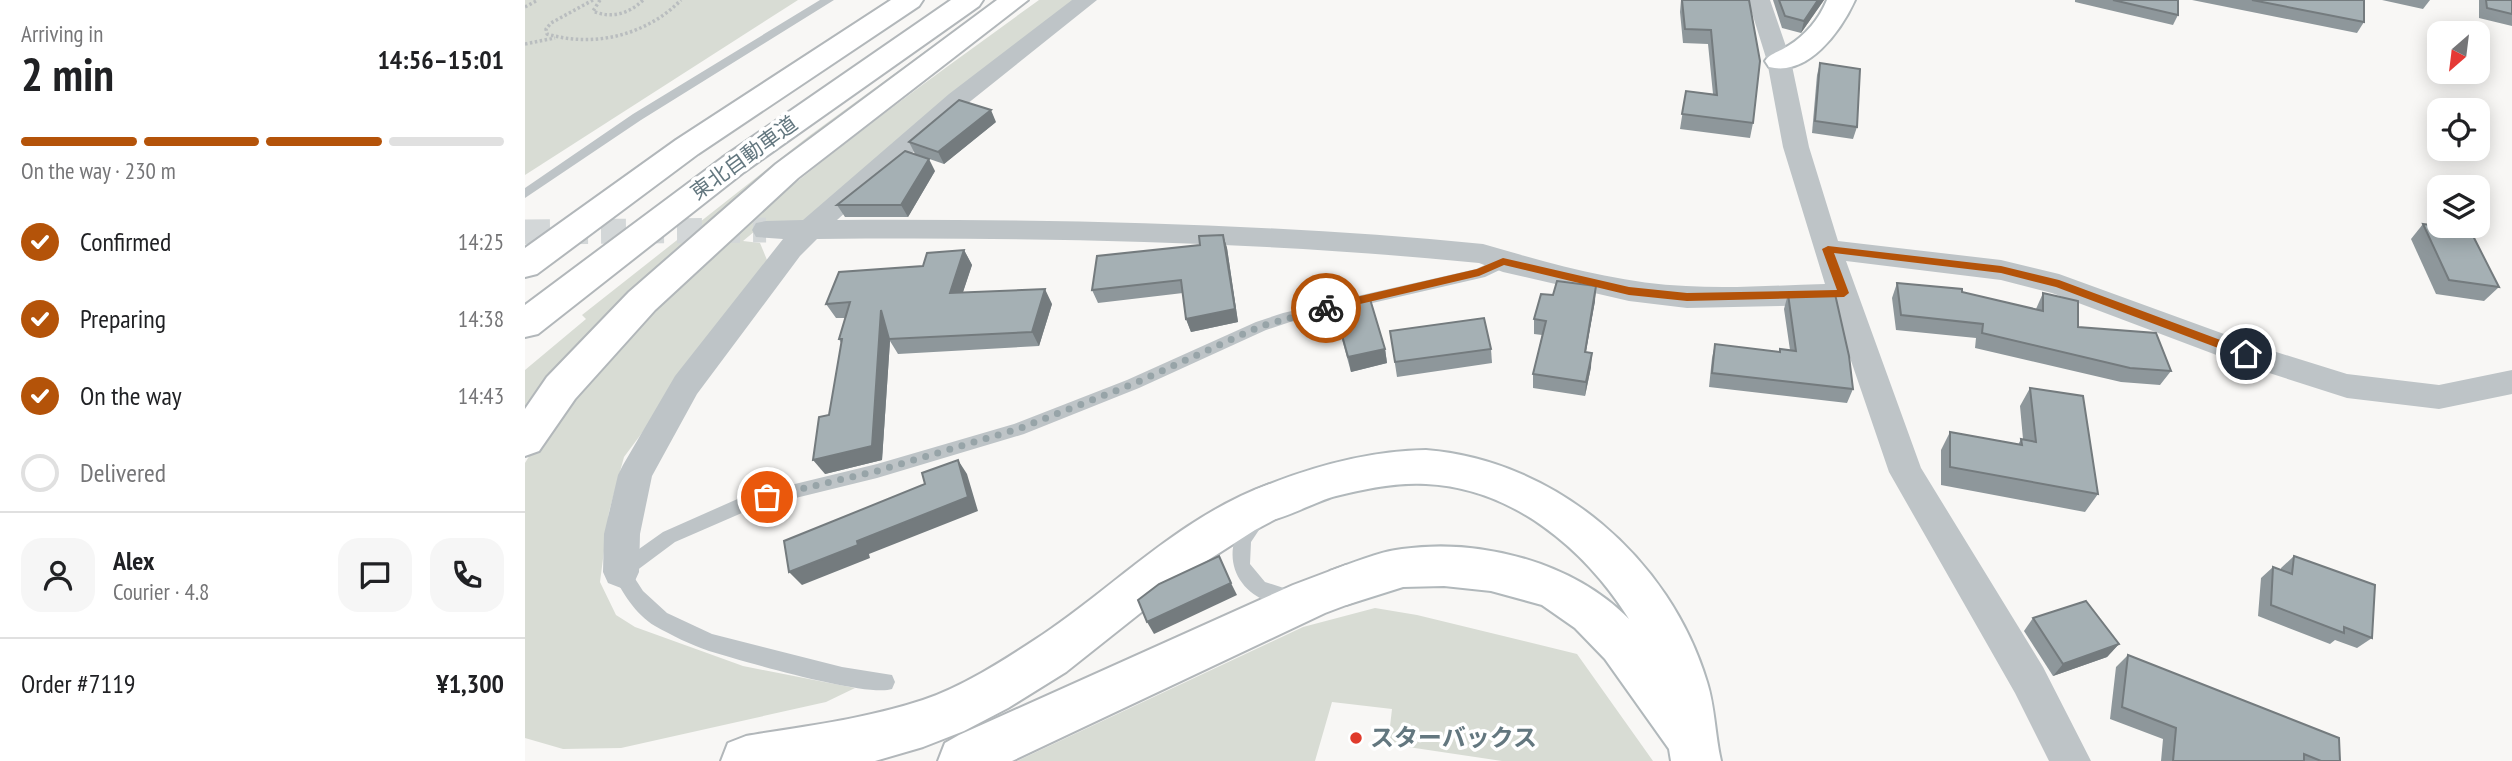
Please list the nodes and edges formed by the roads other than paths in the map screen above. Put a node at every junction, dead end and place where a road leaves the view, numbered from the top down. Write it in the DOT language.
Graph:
graph roads {
  1 [pos="828,0"];
  2 [pos="909,0"];
  3 [pos="969,0"];
  4 [pos="1014,0"];
  5 [pos="1086,0"];
  6 [pos="1759,0"];
  7 [pos="1841,0"];
  8 [pos="1779,61"];
  9 [pos="525,194"];
  10 [pos="810,229"];
  11 [pos="765,230"];
  12 [pos="1828,249"];
  13 [pos="1503,261"];
  14 [pos="525,265"];
  15 [pos="1844,293"];
  16 [pos="525,324"];
  17 [pos="2512,382"];
  18 [pos="525,440"];
  19 [pos="1270,502"];
  20 [pos="621,572"];
  21 [pos="1328,592"];
  22 [pos="885,682"];
  23 [pos="1694,751"];
  24 [pos="759,760"];
  25 [pos="963,761"];
  26 [pos="2071,761"];
  1 -- 9 [label="lane"];
  2 -- 14 [label="main road, 東北自動車道"];
  3 -- 16 [label="main road, 東北自動車道"];
  4 -- 18 [label="main road"];
  5 -- 10 [label="street"];
  6 -- 8 [label="street"];
  7 -- 8 [label="main road"];
  8 -- 12 [label="street"];
  10 -- 11 [label="street"];
  10 -- 13 [label="street"];
  10 -- 20 [label="street"];
  12 -- 15 [label="street"];
  12 -- 17 [label="street"];
  13 -- 15 [label="street"];
  13 -- 20 [label="lane"];
  15 -- 26 [label="street"];
  19 -- 21 [label="lane"];
  19 -- 23 [label="main road"];
  19 -- 24 [label="main road"];
  20 -- 22 [label="lane"];
  21 -- 23 [label="main road"];
  21 -- 25 [label="main road"];
}
